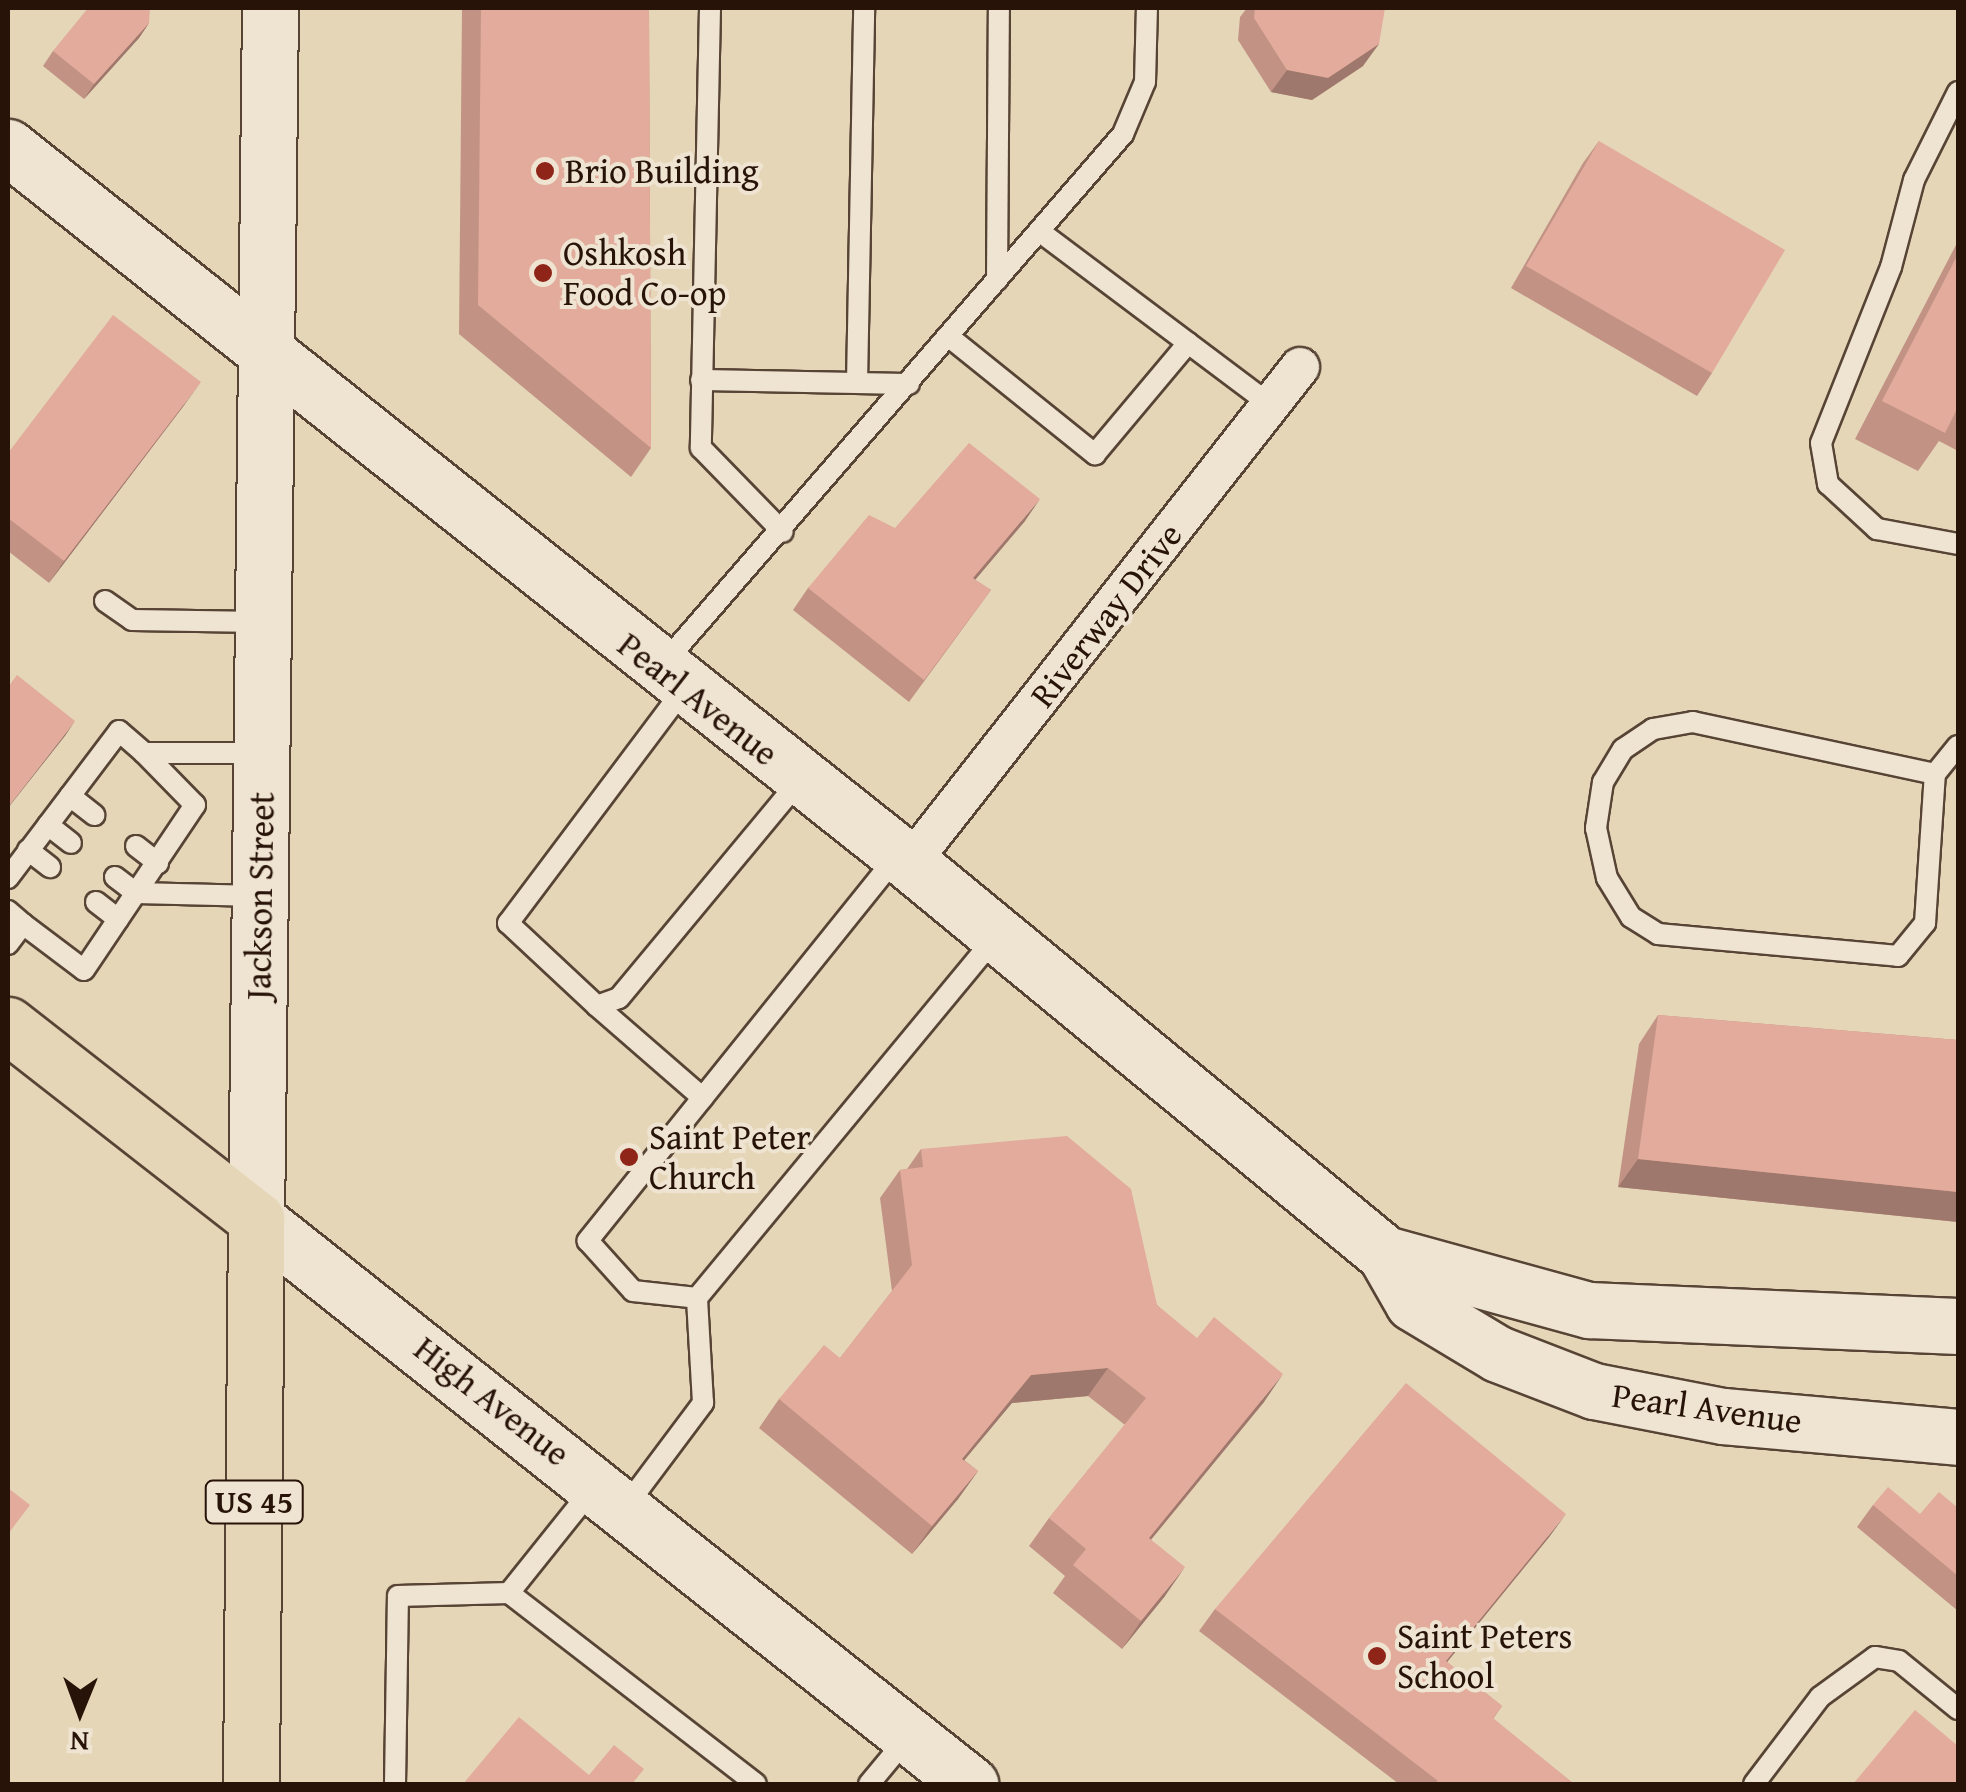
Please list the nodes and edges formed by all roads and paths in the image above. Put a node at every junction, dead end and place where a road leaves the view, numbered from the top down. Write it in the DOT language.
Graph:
graph roads {
  1 [pos="270,8"];
  2 [pos="710,8"];
  3 [pos="864,8"];
  4 [pos="999,8"];
  5 [pos="1146,8"];
  6 [pos="1958,92"];
  7 [pos="8,147"];
  8 [pos="1039,231"];
  9 [pos="997,280"];
  10 [pos="948,336"];
  11 [pos="1188,343"];
  12 [pos="266,351"];
  13 [pos="1300,367"];
  14 [pos="701,380"];
  15 [pos="856,383"];
  16 [pos="908,384"];
  17 [pos="1271,405"];
  18 [pos="783,532"];
  19 [pos="1958,544"];
  20 [pos="105,602"];
  21 [pos="262,622"];
  22 [pos="671,680"];
  23 [pos="1958,746"];
  24 [pos="144,753"];
  25 [pos="262,753"];
  26 [pos="1935,774"];
  27 [pos="801,780"];
  28 [pos="70,796"];
  29 [pos="94,815"];
  30 [pos="48,825"];
  31 [pos="71,843"];
  32 [pos="136,846"];
  33 [pos="28,850"];
  34 [pos="904,859"];
  35 [pos="158,863"];
  36 [pos="50,867"];
  37 [pos="115,877"];
  38 [pos="8,878"];
  39 [pos="136,892"];
  40 [pos="260,896"];
  41 [pos="96,902"];
  42 [pos="16,918"];
  43 [pos="118,919"];
  44 [pos="997,934"];
  45 [pos="8,944"];
  46 [pos="597,1006"];
  47 [pos="8,1025"];
  48 [pos="703,1098"];
  49 [pos="256,1219"];
  50 [pos="1385,1254"];
  51 [pos="698,1298"];
  52 [pos="1958,1326"];
  53 [pos="1958,1437"];
  54 [pos="611,1494"];
  55 [pos="509,1592"];
  56 [pos="1958,1709"];
  57 [pos="910,1735"];
  58 [pos="251,1784"];
  59 [pos="395,1784"];
  60 [pos="756,1784"];
  61 [pos="869,1784"];
  62 [pos="970,1784"];
  63 [pos="1754,1784"];
  1 -- 12 [label="street, Jackson Street"];
  2 -- 14 [label="lane"];
  3 -- 15 [label="lane"];
  4 -- 9 [label="lane"];
  5 -- 8 [label="lane"];
  6 -- 19 [label="lane"];
  7 -- 12 [label="street, Pearl Avenue"];
  8 -- 9 [label="lane"];
  8 -- 11 [label="lane"];
  9 -- 10 [label="lane"];
  10 -- 11 [label="lane"];
  10 -- 16 [label="lane"];
  11 -- 17 [label="lane"];
  12 -- 21 [label="street, Jackson Street"];
  12 -- 22 [label="street, Pearl Avenue"];
  13 -- 17 [label="street, Riverway Drive"];
  14 -- 15 [label="lane"];
  14 -- 18 [label="lane"];
  15 -- 16 [label="lane"];
  16 -- 18 [label="lane"];
  17 -- 34 [label="street, Riverway Drive"];
  18 -- 22 [label="lane"];
  20 -- 21 [label="lane"];
  21 -- 25 [label="street, Jackson Street"];
  22 -- 27 [label="street, Pearl Avenue"];
  22 -- 46 [label="lane"];
  23 -- 26 [label="lane"];
  24 -- 25 [label="lane"];
  24 -- 28 [label="lane"];
  24 -- 35 [label="lane"];
  25 -- 40 [label="street, Jackson Street"];
  26 -- 26 [label="lane"];
  27 -- 34 [label="street, Pearl Avenue"];
  27 -- 46 [label="lane"];
  28 -- 29 [label="lane"];
  28 -- 30 [label="lane"];
  30 -- 31 [label="lane"];
  30 -- 33 [label="lane"];
  32 -- 35 [label="lane"];
  33 -- 36 [label="lane"];
  33 -- 38 [label="lane"];
  34 -- 44 [label="street, Pearl Avenue"];
  34 -- 48 [label="lane"];
  35 -- 39 [label="lane"];
  37 -- 39 [label="lane"];
  39 -- 40 [label="lane"];
  39 -- 43 [label="lane"];
  40 -- 49 [label="street, Jackson Street"];
  41 -- 43 [label="lane"];
  42 -- 43 [label="lane"];
  42 -- 45 [label="lane"];
  44 -- 50 [label="street, Pearl Avenue"];
  44 -- 51 [label="lane"];
  46 -- 48 [label="lane"];
  47 -- 49 [label="main road, High Avenue"];
  48 -- 51 [label="lane"];
  49 -- 54 [label="street, High Avenue"];
  49 -- 58 [label="main road, Jackson Street / US 45"];
  50 -- 52 [label="street, Pearl Avenue"];
  50 -- 53 [label="street, Pearl Avenue"];
  51 -- 54 [label="lane"];
  54 -- 55 [label="lane"];
  54 -- 57 [label="street, High Avenue"];
  55 -- 59 [label="lane"];
  55 -- 60 [label="lane"];
  56 -- 63 [label="lane"];
  57 -- 61 [label="lane"];
  57 -- 62 [label="street, High Avenue"];
}
